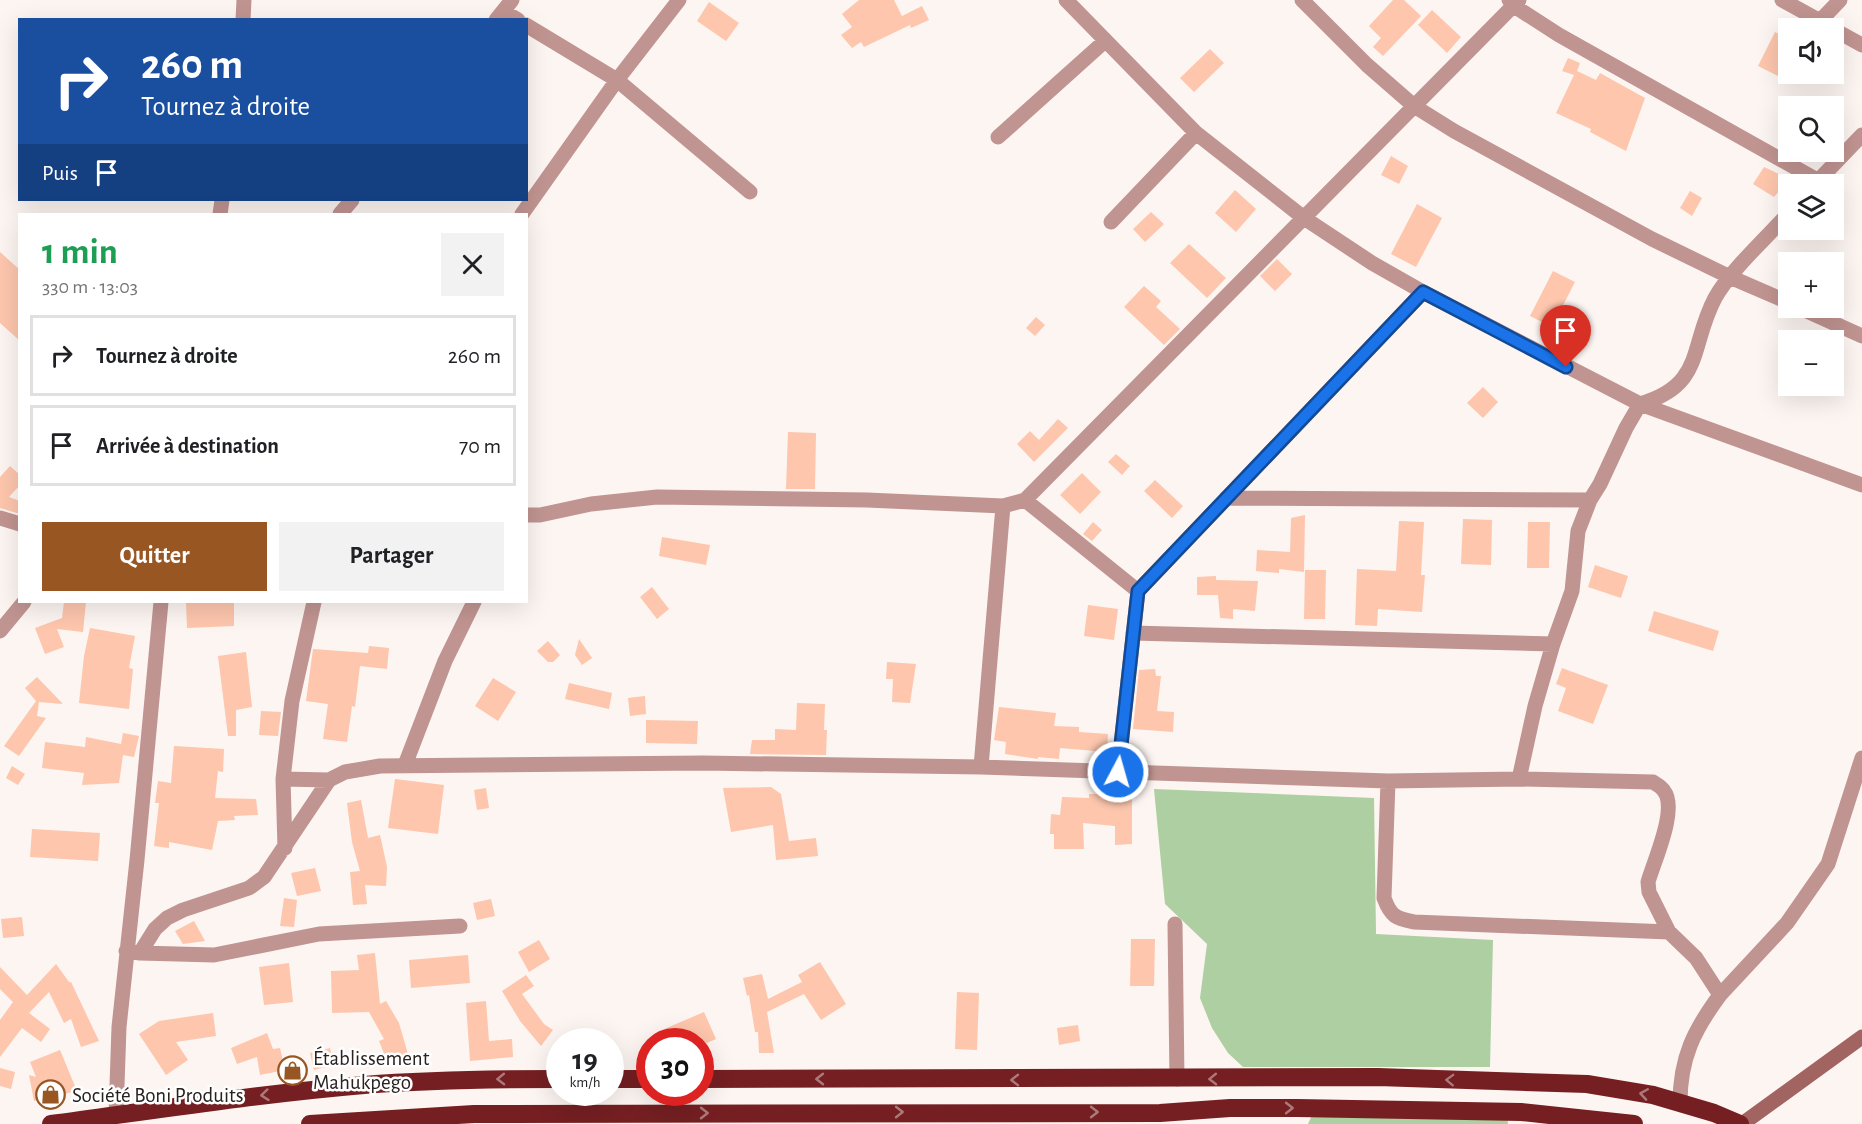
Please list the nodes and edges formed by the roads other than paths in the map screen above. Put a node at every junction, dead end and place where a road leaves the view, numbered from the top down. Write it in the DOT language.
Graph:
graph roads {
  1 [pos="244,0"];
  2 [pos="679,0"];
  3 [pos="1066,0"];
  4 [pos="1302,0"];
  5 [pos="1782,0"];
  6 [pos="1840,0"];
  7 [pos="1514,2"];
  8 [pos="243,18"];
  9 [pos="1815,18"];
  10 [pos="1832,18"];
  11 [pos="528,26"];
  12 [pos="1844,35"];
  13 [pos="1105,41"];
  14 [pos="1862,45"];
  15 [pos="617,80"];
  16 [pos="1414,106"];
  17 [pos="1196,133"];
  18 [pos="1862,135"];
  19 [pos="998,137"];
  20 [pos="1801,174"];
  21 [pos="1825,174"];
  22 [pos="750,192"];
  23 [pos="351,201"];
  24 [pos="341,213"];
  25 [pos="523,213"];
  26 [pos="1304,218"];
  27 [pos="1111,222"];
  28 [pos="1778,225"];
  29 [pos="1730,277"];
  30 [pos="1423,292"];
  31 [pos="1778,298"];
  32 [pos="1822,318"];
  33 [pos="1862,336"];
  34 [pos="1640,404"];
  35 [pos="1862,485"];
  36 [pos="1226,498"];
  37 [pos="1025,500"];
  38 [pos="1590,500"];
  39 [pos="1003,506"];
  40 [pos="528,515"];
  41 [pos="0,518"];
  42 [pos="18,523"];
  43 [pos="1138,591"];
  44 [pos="23,603"];
  45 [pos="161,603"];
  46 [pos="314,603"];
  47 [pos="474,603"];
  48 [pos="0,631"];
  49 [pos="1133,633"];
  50 [pos="1553,644"];
  51 [pos="1862,758"];
  52 [pos="405,765"];
  53 [pos="981,767"];
  54 [pos="1118,772"];
  55 [pos="283,779"];
  56 [pos="1519,779"];
  57 [pos="329,780"];
  58 [pos="1388,781"];
  59 [pos="285,848"];
  60 [pos="1175,924"];
  61 [pos="460,926"];
  62 [pos="1669,932"];
  63 [pos="133,952"];
  64 [pos="1720,995"];
  65 [pos="1862,1037"];
  66 [pos="546,1079"];
  67 [pos="714,1079"];
  68 [pos="1177,1079"];
  69 [pos="1680,1103"];
  70 [pos="1161,1118"];
  71 [pos="116,1120"];
  72 [pos="51,1124"];
  73 [pos="310,1124"];
  74 [pos="1634,1124"];
  75 [pos="1741,1124"];
  1 -- 8 [label="street"];
  2 -- 15 [label="street"];
  3 -- 13 [label="street"];
  4 -- 16 [label="street"];
  5 -- 9 [label="street"];
  6 -- 10 [label="street"];
  7 -- 16 [label="street"];
  7 -- 20 [label="street"];
  11 -- 15 [label="street"];
  12 -- 14 [label="street"];
  13 -- 17 [label="street"];
  13 -- 19 [label="street"];
  15 -- 22 [label="street"];
  15 -- 25 [label="street"];
  16 -- 26 [label="street"];
  16 -- 29 [label="street"];
  17 -- 26 [label="street"];
  17 -- 27 [label="street"];
  18 -- 21 [label="street"];
  23 -- 24 [label="street"];
  26 -- 30 [label="street"];
  26 -- 37 [label="street"];
  28 -- 29 [label="street"];
  29 -- 31 [label="street"];
  29 -- 34 [label="street"];
  30 -- 34 [label="street"];
  30 -- 36 [label="street"];
  32 -- 33 [label="street"];
  34 -- 35 [label="street"];
  34 -- 38 [label="street"];
  36 -- 38 [label="street"];
  36 -- 43 [label="street"];
  37 -- 39 [label="street"];
  37 -- 43 [label="street"];
  38 -- 50 [label="street"];
  39 -- 40 [label="street"];
  39 -- 53 [label="street"];
  41 -- 42 [label="street"];
  43 -- 49 [label="street"];
  44 -- 48 [label="street"];
  45 -- 63 [label="street"];
  46 -- 55 [label="street"];
  47 -- 52 [label="street"];
  49 -- 50 [label="street"];
  49 -- 54 [label="street"];
  50 -- 56 [label="street"];
  51 -- 64 [label="street"];
  52 -- 53 [label="street"];
  52 -- 57 [label="street"];
  53 -- 54 [label="street"];
  54 -- 58 [label="street"];
  55 -- 57 [label="street"];
  55 -- 59 [label="street"];
  56 -- 58 [label="street"];
  56 -- 62 [label="street"];
  57 -- 59 [label="street"];
  58 -- 62 [label="street"];
  59 -- 63 [label="street"];
  60 -- 68 [label="street"];
  61 -- 63 [label="street"];
  62 -- 64 [label="street"];
  63 -- 71 [label="street"];
  64 -- 69 [label="street"];
  65 -- 75 [label="street"];
  66 -- 71 [label="highway, one-way"];
  68 -- 67 [label="highway, one-way"];
  69 -- 68 [label="highway, one-way"];
  69 -- 75 [label="highway"];
  73 -- 70 [label="highway, one-way"];
  70 -- 74 [label="highway, one-way"];
  71 -- 72 [label="highway"];
}
